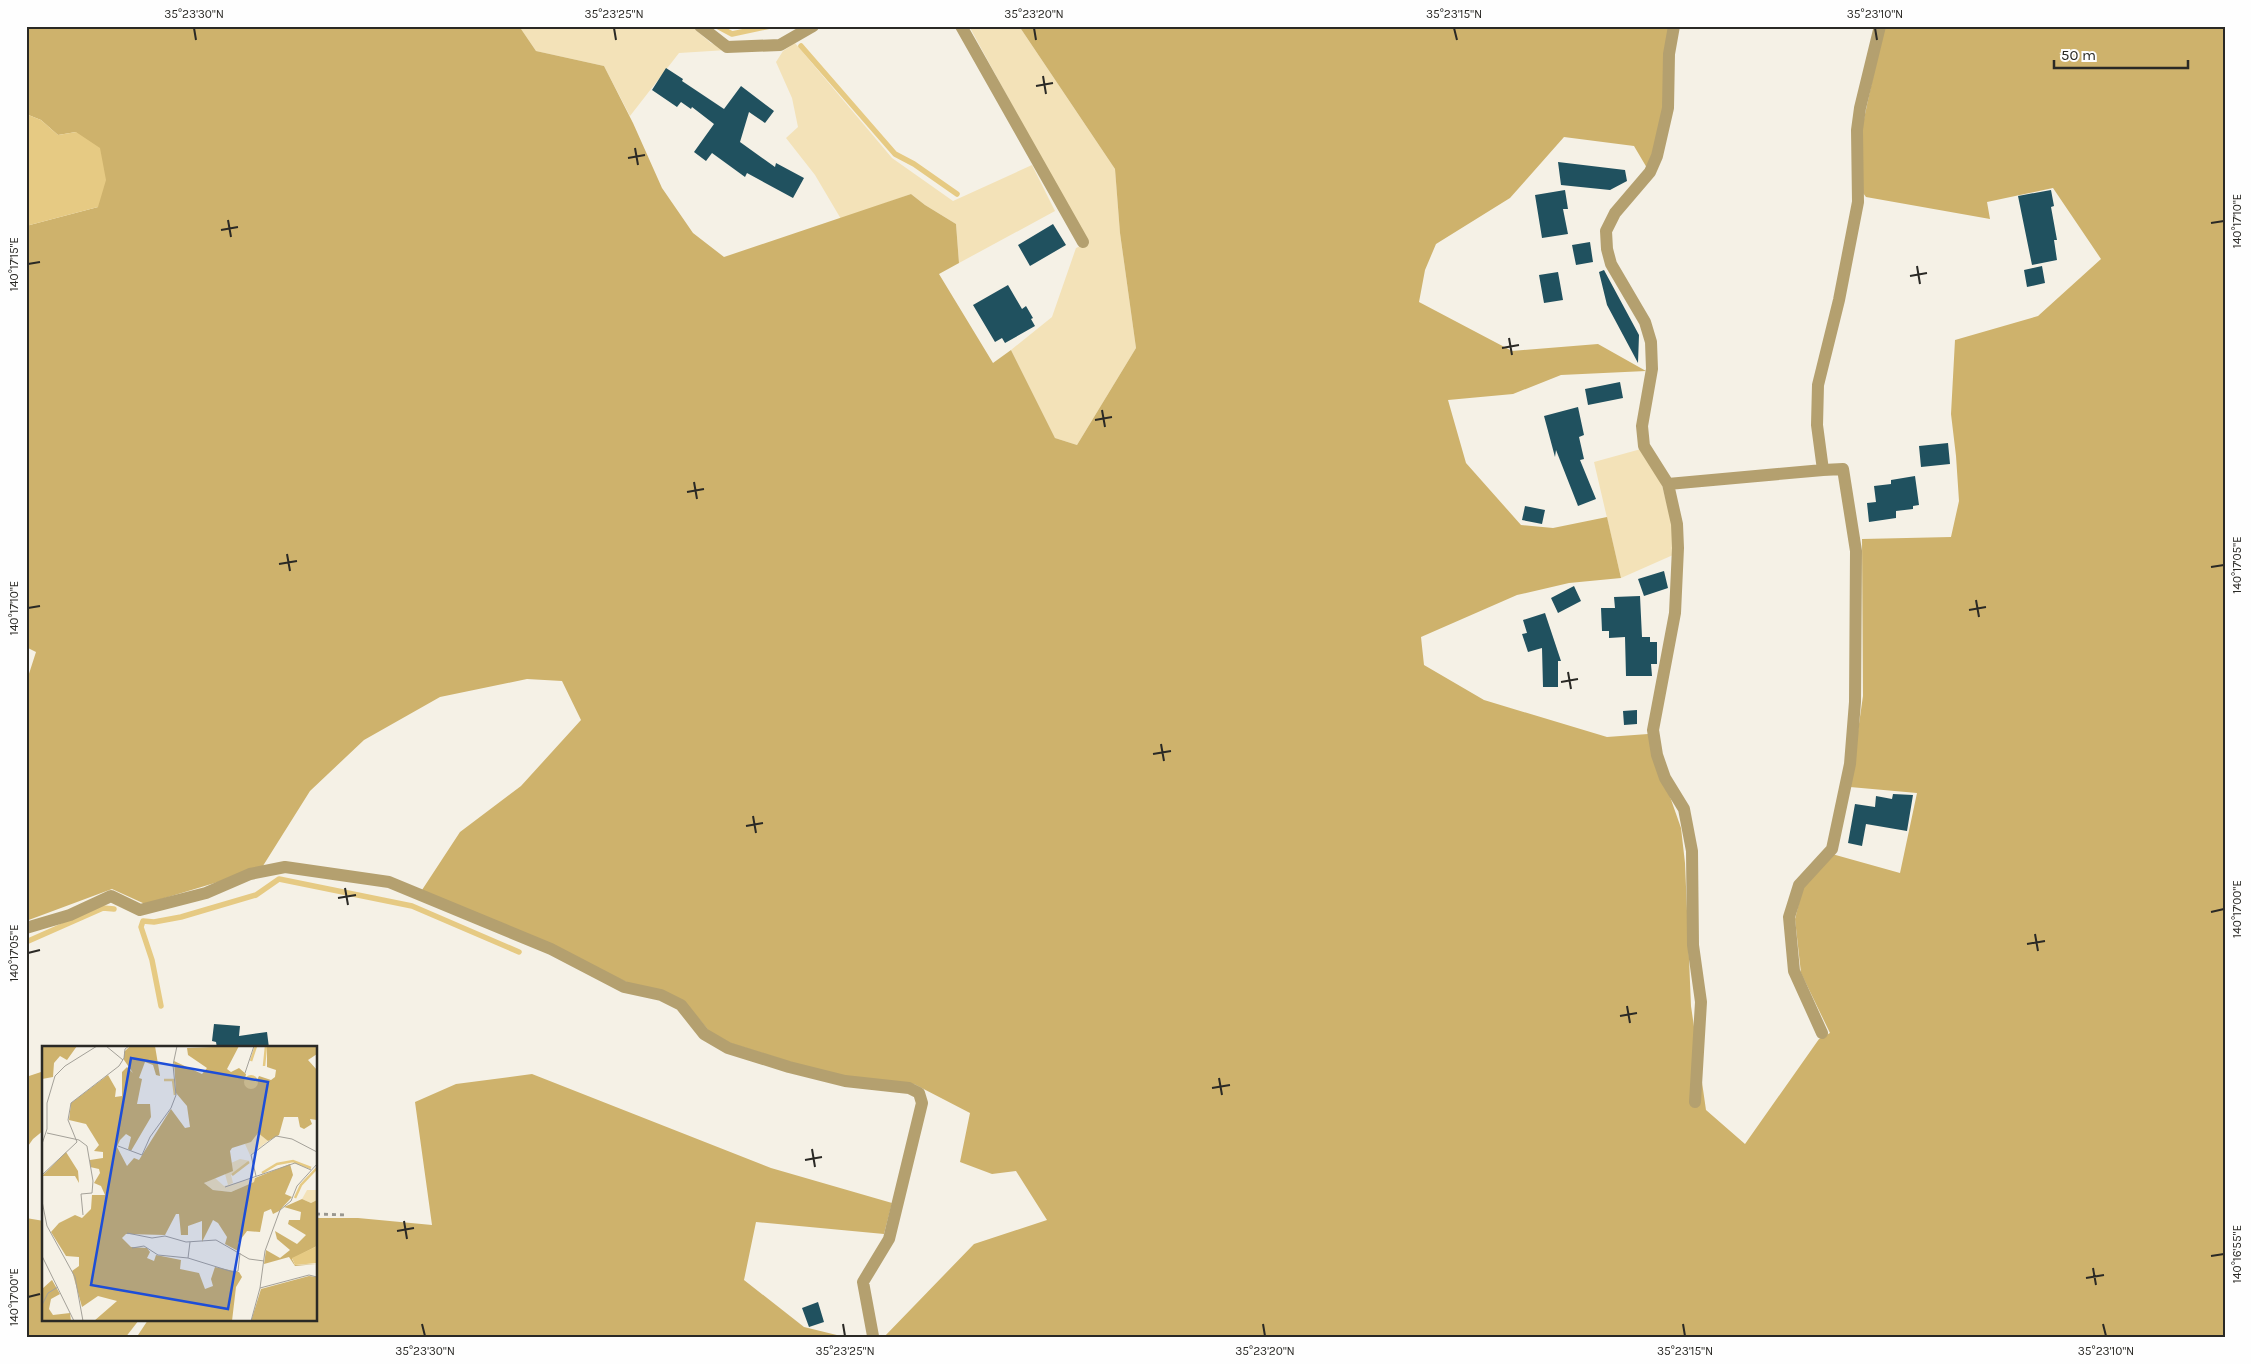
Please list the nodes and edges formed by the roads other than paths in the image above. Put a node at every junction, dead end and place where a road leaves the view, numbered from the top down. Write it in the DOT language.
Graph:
graph roads {
  1 [pos="700,26"];
  2 [pos="813,26"];
  3 [pos="961,26"];
  4 [pos="1674,26"];
  5 [pos="1880,26"];
  6 [pos="1082,242"];
  7 [pos="1823,470"];
  8 [pos="1668,484"];
  9 [pos="26,928"];
  10 [pos="1822,1033"];
  11 [pos="1695,1102"];
  12 [pos="872,1336"];
  1 -- 2 [label="street"];
  3 -- 6 [label="street"];
  4 -- 8 [label="street"];
  5 -- 7 [label="street"];
  7 -- 8 [label="street"];
  7 -- 10 [label="street"];
  8 -- 11 [label="street"];
  9 -- 12 [label="street"];
}
